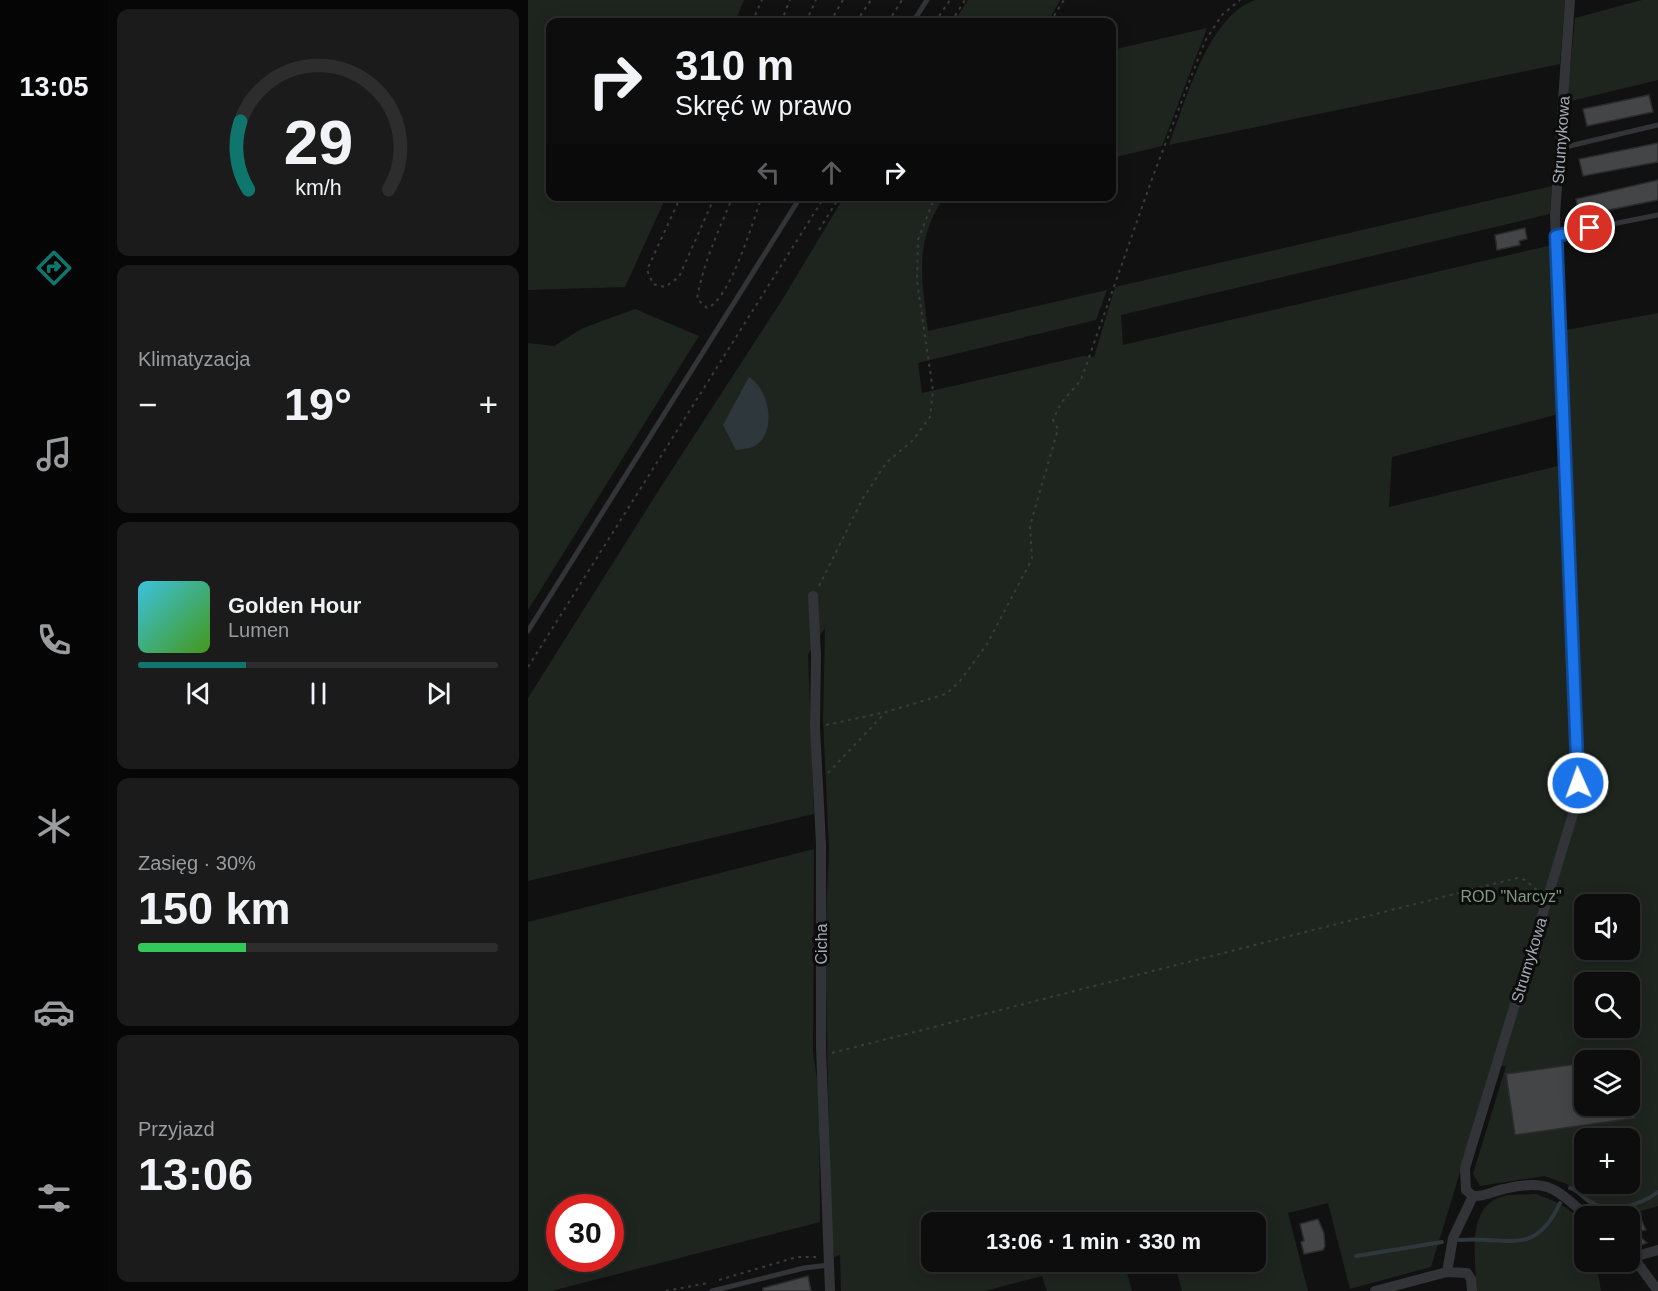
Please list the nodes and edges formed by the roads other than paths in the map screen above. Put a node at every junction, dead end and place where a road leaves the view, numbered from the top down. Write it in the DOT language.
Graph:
graph roads {
  1 [pos="927,0"];
  2 [pos="1570,0"];
  3 [pos="916,18"];
  4 [pos="1658,125"];
  5 [pos="1561,148"];
  6 [pos="798,201"];
  7 [pos="1658,215"];
  8 [pos="1556,236"];
  9 [pos="813,596"];
  10 [pos="528,631"];
  11 [pos="1473,1196"];
  12 [pos="1576,1206"];
  13 [pos="1658,1250"];
  14 [pos="1640,1254"];
  15 [pos="829,1263"];
  16 [pos="1640,1268"];
  17 [pos="1448,1272"];
  18 [pos="712,1291"];
  19 [pos="830,1291"];
  20 [pos="1375,1291"];
  21 [pos="1472,1291"];
  22 [pos="1658,1291"];
  1 -- 3 [label="lane"];
  2 -- 5 [label="street, Strumykowa"];
  4 -- 5 [label="lane"];
  5 -- 8 [label="street, Strumykowa"];
  6 -- 10 [label="lane"];
  7 -- 8 [label="lane"];
  8 -- 11 [label="street, Strumykowa"];
  9 -- 15 [label="street, Cicha"];
  11 -- 12 [label="street"];
  11 -- 17 [label="street"];
  13 -- 14 [label="street"];
  15 -- 18 [label="lane"];
  15 -- 19 [label="street, Cicha"];
  16 -- 22 [label="street"];
  17 -- 20 [label="street"];
  17 -- 21 [label="street"];
}
